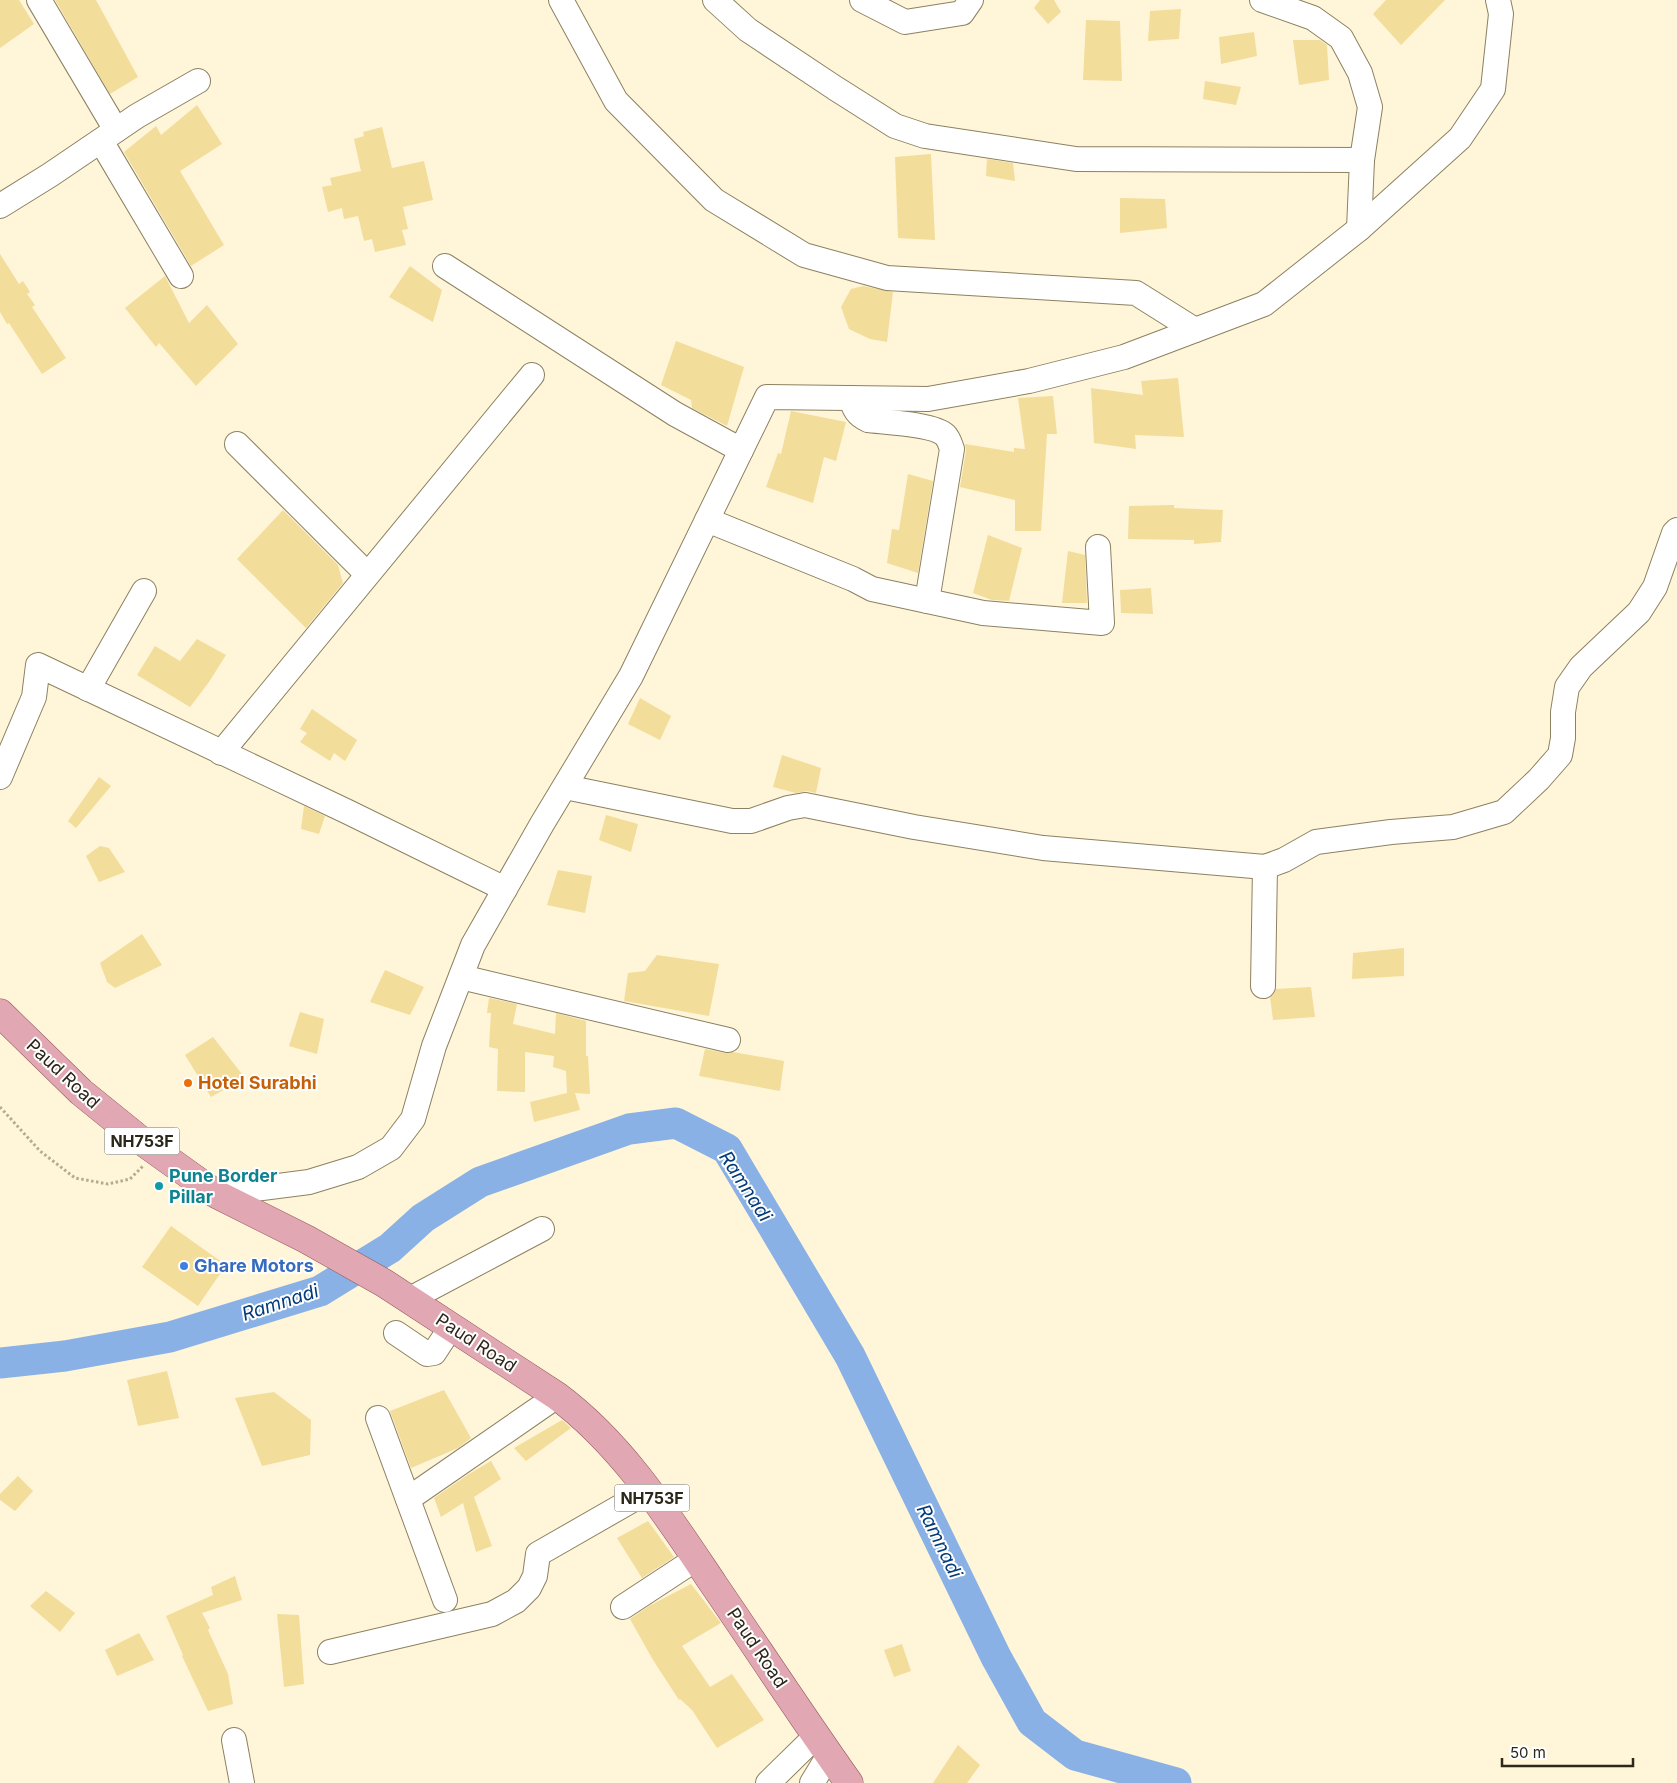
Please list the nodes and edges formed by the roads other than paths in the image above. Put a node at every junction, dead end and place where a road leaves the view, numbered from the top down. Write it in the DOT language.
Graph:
graph roads {
  1 [pos="39,0"];
  2 [pos="561,0"];
  3 [pos="714,0"];
  4 [pos="862,0"];
  5 [pos="971,0"];
  6 [pos="1262,0"];
  7 [pos="1498,0"];
  8 [pos="198,81"];
  9 [pos="108,135"];
  10 [pos="1362,160"];
  11 [pos="0,206"];
  12 [pos="1359,229"];
  13 [pos="445,266"];
  14 [pos="181,276"];
  15 [pos="1195,330"];
  16 [pos="532,375"];
  17 [pos="851,398"];
  18 [pos="237,444"];
  19 [pos="741,450"];
  20 [pos="707,520"];
  21 [pos="1677,530"];
  22 [pos="1098,547"];
  23 [pos="366,574"];
  24 [pos="144,591"];
  25 [pos="927,601"];
  26 [pos="88,689"];
  27 [pos="221,753"];
  28 [pos="0,777"];
  29 [pos="565,787"];
  30 [pos="1265,867"];
  31 [pos="505,890"];
  32 [pos="461,977"];
  33 [pos="1263,986"];
  34 [pos="0,1013"];
  35 [pos="728,1040"];
  36 [pos="216,1194"];
  37 [pos="542,1229"];
  38 [pos="410,1300"];
  39 [pos="451,1326"];
  40 [pos="396,1333"];
  41 [pos="557,1396"];
  42 [pos="378,1418"];
  43 [pos="648,1491"];
  44 [pos="408,1499"];
  45 [pos="696,1559"];
  46 [pos="445,1600"];
  47 [pos="623,1606"];
  48 [pos="330,1652"];
  49 [pos="234,1740"];
  50 [pos="822,1746"];
  51 [pos="242,1783"];
  52 [pos="768,1783"];
  53 [pos="812,1783"];
  54 [pos="849,1783"];
  1 -- 9 [label="street"];
  2 -- 15 [label="street"];
  3 -- 10 [label="street"];
  4 -- 5 [label="street"];
  6 -- 10 [label="street"];
  7 -- 12 [label="street"];
  8 -- 9 [label="street"];
  9 -- 11 [label="street"];
  9 -- 14 [label="street"];
  10 -- 12 [label="street"];
  12 -- 15 [label="street"];
  13 -- 19 [label="street"];
  15 -- 17 [label="street"];
  16 -- 23 [label="street"];
  17 -- 19 [label="street"];
  17 -- 25 [label="street"];
  18 -- 23 [label="street"];
  19 -- 20 [label="street"];
  20 -- 25 [label="street"];
  20 -- 29 [label="street"];
  21 -- 30 [label="street"];
  22 -- 25 [label="street"];
  23 -- 27 [label="street"];
  24 -- 26 [label="street"];
  26 -- 27 [label="street"];
  26 -- 28 [label="street"];
  27 -- 31 [label="street"];
  29 -- 30 [label="street"];
  29 -- 31 [label="street"];
  30 -- 33 [label="street"];
  31 -- 32 [label="street"];
  32 -- 35 [label="street"];
  32 -- 36 [label="street"];
  34 -- 36 [label="main road, Paud Road / NH753F"];
  36 -- 38 [label="main road, Paud Road / NH753F"];
  37 -- 38 [label="street"];
  38 -- 39 [label="main road, Paud Road / NH753F"];
  39 -- 40 [label="street"];
  39 -- 41 [label="main road, Paud Road / NH753F"];
  41 -- 43 [label="main road, Paud Road / NH753F"];
  41 -- 44 [label="street"];
  42 -- 44 [label="street"];
  43 -- 45 [label="main road, Paud Road / NH753F"];
  43 -- 48 [label="street"];
  44 -- 46 [label="street"];
  45 -- 47 [label="street"];
  45 -- 50 [label="main road, Paud Road / NH753F"];
  49 -- 51 [label="street"];
  50 -- 52 [label="street"];
  50 -- 53 [label="street"];
  50 -- 54 [label="main road, Paud Road / NH753F"];
}
